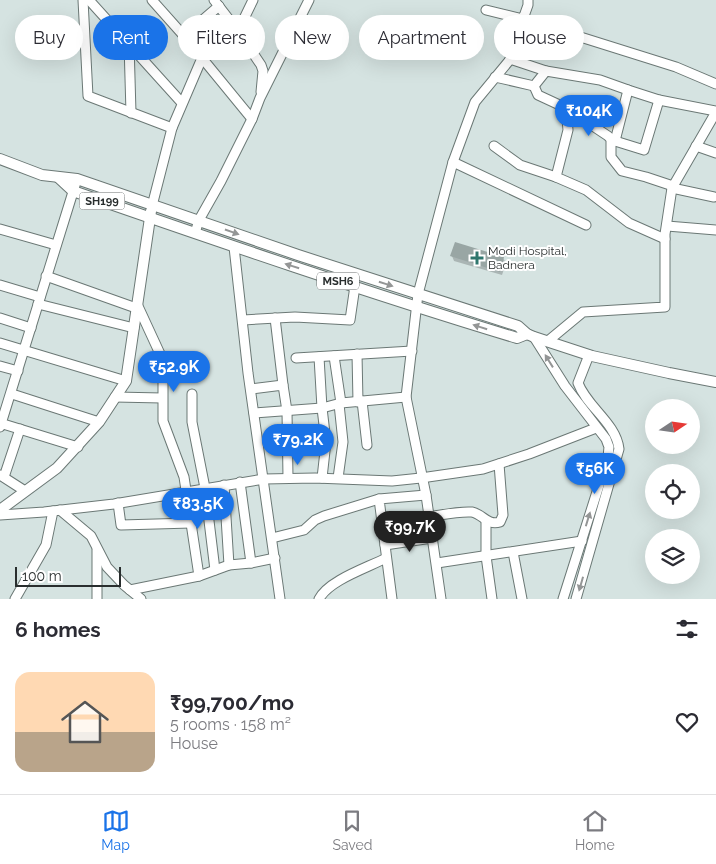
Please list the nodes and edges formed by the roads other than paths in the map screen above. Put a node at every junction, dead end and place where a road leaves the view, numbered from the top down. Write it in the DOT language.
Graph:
graph roads {
  1 [pos="83,0"];
  2 [pos="89,0"];
  3 [pos="152,0"];
  4 [pos="253,0"];
  5 [pos="309,0"];
  6 [pos="528,0"];
  7 [pos="217,3"];
  8 [pos="486,10"];
  9 [pos="103,15"];
  10 [pos="205,15"];
  11 [pos="226,15"];
  12 [pos="246,15"];
  13 [pos="507,15"];
  14 [pos="524,15"];
  15 [pos="178,29"];
  16 [pos="584,39"];
  17 [pos="129,60"];
  18 [pos="143,60"];
  19 [pos="201,60"];
  20 [pos="204,60"];
  21 [pos="257,60"];
  22 [pos="509,60"];
  23 [pos="513,60"];
  24 [pos="546,71"];
  25 [pos="495,78"];
  26 [pos="716,84"];
  27 [pos="534,86"];
  28 [pos="628,90"];
  29 [pos="260,98"];
  30 [pos="659,100"];
  31 [pos="182,103"];
  32 [pos="566,108"];
  33 [pos="716,111"];
  34 [pos="132,112"];
  35 [pos="252,119"];
  36 [pos="172,128"];
  37 [pos="613,140"];
  38 [pos="494,146"];
  39 [pos="696,146"];
  40 [pos="716,153"];
  41 [pos="0,159"];
  42 [pos="453,162"];
  43 [pos="556,177"];
  44 [pos="59,178"];
  45 [pos="77,179"];
  46 [pos="672,187"];
  47 [pos="73,191"];
  48 [pos="714,197"];
  49 [pos="152,206"];
  50 [pos="149,218"];
  51 [pos="199,220"];
  52 [pos="586,225"];
  53 [pos="666,226"];
  54 [pos="0,229"];
  55 [pos="716,230"];
  56 [pos="195,233"];
  57 [pos="665,239"];
  58 [pos="56,245"];
  59 [pos="234,247"];
  60 [pos="46,276"];
  61 [pos="0,286"];
  62 [pos="355,286"];
  63 [pos="418,294"];
  64 [pos="39,301"];
  65 [pos="137,306"];
  66 [pos="417,308"];
  67 [pos="0,318"];
  68 [pos="276,318"];
  69 [pos="243,320"];
  70 [pos="31,328"];
  71 [pos="134,328"];
  72 [pos="530,336"];
  73 [pos="548,341"];
  74 [pos="0,343"];
  75 [pos="24,351"];
  76 [pos="412,351"];
  77 [pos="357,354"];
  78 [pos="589,355"];
  79 [pos="334,356"];
  80 [pos="318,357"];
  81 [pos="296,358"];
  82 [pos="0,366"];
  83 [pos="18,371"];
  84 [pos="126,381"];
  85 [pos="716,382"];
  86 [pos="578,383"];
  87 [pos="283,384"];
  88 [pos="565,386"];
  89 [pos="251,389"];
  90 [pos="12,394"];
  91 [pos="192,394"];
  92 [pos="115,397"];
  93 [pos="406,397"];
  94 [pos="162,398"];
  95 [pos="360,401"];
  96 [pos="340,403"];
  97 [pos="322,408"];
  98 [pos="287,411"];
  99 [pos="254,413"];
  100 [pos="99,422"];
  101 [pos="0,425"];
  102 [pos="596,428"];
  103 [pos="20,430"];
  104 [pos="367,445"];
  105 [pos="78,447"];
  106 [pos="499,464"];
  107 [pos="2,476"];
  108 [pos="288,478"];
  109 [pos="322,478"];
  110 [pos="338,478"];
  111 [pos="421,478"];
  112 [pos="264,479"];
  113 [pos="240,482"];
  114 [pos="224,485"];
  115 [pos="205,488"];
  116 [pos="25,491"];
  117 [pos="186,491"];
  118 [pos="426,495"];
  119 [pos="380,499"];
  120 [pos="118,503"];
  121 [pos="0,510"];
  122 [pos="57,511"];
  123 [pos="0,515"];
  124 [pos="428,517"];
  125 [pos="486,521"];
  126 [pos="191,523"];
  127 [pos="272,538"];
  128 [pos="432,538"];
  129 [pos="582,541"];
  130 [pos="385,545"];
  131 [pos="97,548"];
  132 [pos="513,552"];
  133 [pos="486,556"];
  134 [pos="275,558"];
  135 [pos="386,558"];
  136 [pos="251,563"];
  137 [pos="437,563"];
  138 [pos="229,565"];
  139 [pos="215,570"];
  140 [pos="199,576"];
  141 [pos="130,590"];
  142 [pos="15,599"];
  143 [pos="96,599"];
  144 [pos="141,599"];
  145 [pos="280,599"];
  146 [pos="319,599"];
  147 [pos="392,599"];
  148 [pos="441,599"];
  149 [pos="492,599"];
  150 [pos="522,599"];
  151 [pos="563,599"];
  152 [pos="576,599"];
  1 -- 34 [label="street"];
  2 -- 9 [label="street"];
  3 -- 15 [label="street"];
  4 -- 12 [label="street"];
  5 -- 29 [label="street"];
  6 -- 14 [label="street"];
  7 -- 10 [label="street"];
  7 -- 11 [label="street"];
  8 -- 13 [label="street"];
  16 -- 26 [label="street"];
  17 -- 34 [label="street"];
  18 -- 31 [label="street"];
  19 -- 31 [label="street"];
  20 -- 35 [label="street"];
  21 -- 29 [label="street"];
  22 -- 25 [label="street"];
  23 -- 24 [label="street"];
  24 -- 27 [label="street"];
  24 -- 28 [label="street"];
  25 -- 27 [label="street"];
  25 -- 42 [label="street"];
  27 -- 32 [label="street"];
  28 -- 30 [label="street"];
  28 -- 37 [label="street"];
  29 -- 35 [label="street"];
  30 -- 33 [label="street"];
  30 -- 37 [label="street"];
  31 -- 36 [label="street"];
  32 -- 37 [label="street"];
  32 -- 43 [label="street"];
  33 -- 39 [label="street"];
  34 -- 36 [label="street"];
  35 -- 51 [label="street"];
  36 -- 49 [label="street"];
  37 -- 46 [label="street"];
  38 -- 43 [label="street"];
  39 -- 40 [label="street"];
  39 -- 46 [label="street"];
  41 -- 44 [label="main road, SH199"];
  42 -- 52 [label="street"];
  42 -- 63 [label="street"];
  43 -- 57 [label="street"];
  44 -- 45 [label="main road, SH199"];
  44 -- 47 [label="main road, SH199"];
  45 -- 47 [label="street"];
  45 -- 49 [label="main road, SH199"];
  46 -- 48 [label="street"];
  46 -- 53 [label="street"];
  47 -- 50 [label="main road, SH199"];
  47 -- 58 [label="street"];
  49 -- 50 [label="main road"];
  49 -- 51 [label="main road, MSH6"];
  50 -- 56 [label="main road, MSH6"];
  50 -- 65 [label="main road"];
  51 -- 56 [label="street"];
  51 -- 63 [label="main road, MSH6, one-way"];
  53 -- 55 [label="street"];
  53 -- 57 [label="street"];
  54 -- 58 [label="street"];
  56 -- 59 [label="main road, MSH6"];
  57 -- 73 [label="street"];
  58 -- 60 [label="street"];
  62 -- 59 [label="main road, MSH6, one-way"];
  59 -- 69 [label="street"];
  60 -- 64 [label="street"];
  60 -- 65 [label="street"];
  61 -- 64 [label="street"];
  62 -- 66 [label="main road, MSH6"];
  62 -- 68 [label="street"];
  63 -- 66 [label="street"];
  63 -- 72 [label="main road, MSH6"];
  64 -- 70 [label="street"];
  64 -- 71 [label="street"];
  65 -- 71 [label="main road"];
  65 -- 94 [label="street"];
  72 -- 66 [label="main road, MSH6, one-way"];
  66 -- 76 [label="street"];
  67 -- 70 [label="street"];
  68 -- 69 [label="street"];
  68 -- 87 [label="street"];
  69 -- 89 [label="street"];
  70 -- 75 [label="street"];
  71 -- 84 [label="main road"];
  72 -- 73 [label="main road, MSH6"];
  88 -- 72 [label="street, one-way"];
  73 -- 78 [label="main road, MSH6"];
  74 -- 75 [label="street"];
  75 -- 83 [label="street"];
  75 -- 84 [label="street"];
  76 -- 77 [label="street"];
  76 -- 93 [label="street"];
  77 -- 79 [label="street"];
  77 -- 95 [label="street"];
  78 -- 85 [label="main road, MSH6"];
  78 -- 86 [label="street"];
  79 -- 80 [label="street"];
  79 -- 96 [label="street"];
  80 -- 81 [label="street"];
  80 -- 97 [label="street"];
  82 -- 83 [label="street"];
  83 -- 90 [label="street"];
  84 -- 92 [label="main road"];
  86 -- 88 [label="street"];
  86 -- 152 [label="street, one-way"];
  87 -- 89 [label="street"];
  87 -- 98 [label="street"];
  88 -- 102 [label="street"];
  89 -- 99 [label="street"];
  90 -- 100 [label="street"];
  90 -- 101 [label="street"];
  91 -- 115 [label="street"];
  92 -- 94 [label="street"];
  92 -- 100 [label="main road"];
  93 -- 95 [label="street"];
  93 -- 111 [label="street"];
  94 -- 117 [label="street"];
  95 -- 96 [label="street"];
  95 -- 104 [label="street"];
  96 -- 97 [label="street"];
  96 -- 110 [label="street"];
  97 -- 98 [label="street"];
  97 -- 109 [label="street"];
  98 -- 99 [label="street"];
  98 -- 108 [label="street"];
  99 -- 112 [label="street"];
  100 -- 105 [label="main road"];
  101 -- 103 [label="street"];
  102 -- 106 [label="street"];
  129 -- 102 [label="street, one-way"];
  103 -- 105 [label="street"];
  103 -- 107 [label="street"];
  105 -- 116 [label="main road"];
  106 -- 111 [label="street"];
  106 -- 125 [label="street"];
  107 -- 116 [label="street"];
  108 -- 109 [label="street"];
  108 -- 112 [label="street"];
  109 -- 110 [label="street"];
  110 -- 111 [label="street"];
  111 -- 118 [label="street"];
  112 -- 113 [label="street"];
  112 -- 127 [label="street"];
  113 -- 114 [label="street"];
  113 -- 136 [label="street"];
  114 -- 115 [label="street"];
  114 -- 138 [label="street"];
  115 -- 117 [label="street"];
  115 -- 139 [label="street"];
  116 -- 121 [label="main road"];
  117 -- 120 [label="street"];
  117 -- 126 [label="street"];
  118 -- 119 [label="street"];
  118 -- 124 [label="street"];
  119 -- 127 [label="street"];
  119 -- 130 [label="street"];
  120 -- 122 [label="street"];
  120 -- 126 [label="street"];
  122 -- 123 [label="street"];
  122 -- 131 [label="street"];
  122 -- 142 [label="street"];
  124 -- 125 [label="street"];
  124 -- 128 [label="street"];
  125 -- 133 [label="street"];
  126 -- 140 [label="street"];
  127 -- 134 [label="street"];
  128 -- 130 [label="street"];
  128 -- 137 [label="street"];
  129 -- 132 [label="street"];
  129 -- 151 [label="street"];
  130 -- 135 [label="street"];
  131 -- 141 [label="street"];
  131 -- 143 [label="street"];
  132 -- 133 [label="street"];
  132 -- 150 [label="street"];
  133 -- 137 [label="street"];
  133 -- 149 [label="street"];
  134 -- 136 [label="street"];
  134 -- 145 [label="street"];
  135 -- 146 [label="street"];
  135 -- 147 [label="street"];
  136 -- 138 [label="street"];
  137 -- 148 [label="street"];
  138 -- 139 [label="street"];
  139 -- 140 [label="street"];
  140 -- 141 [label="street"];
  141 -- 144 [label="street"];
}
